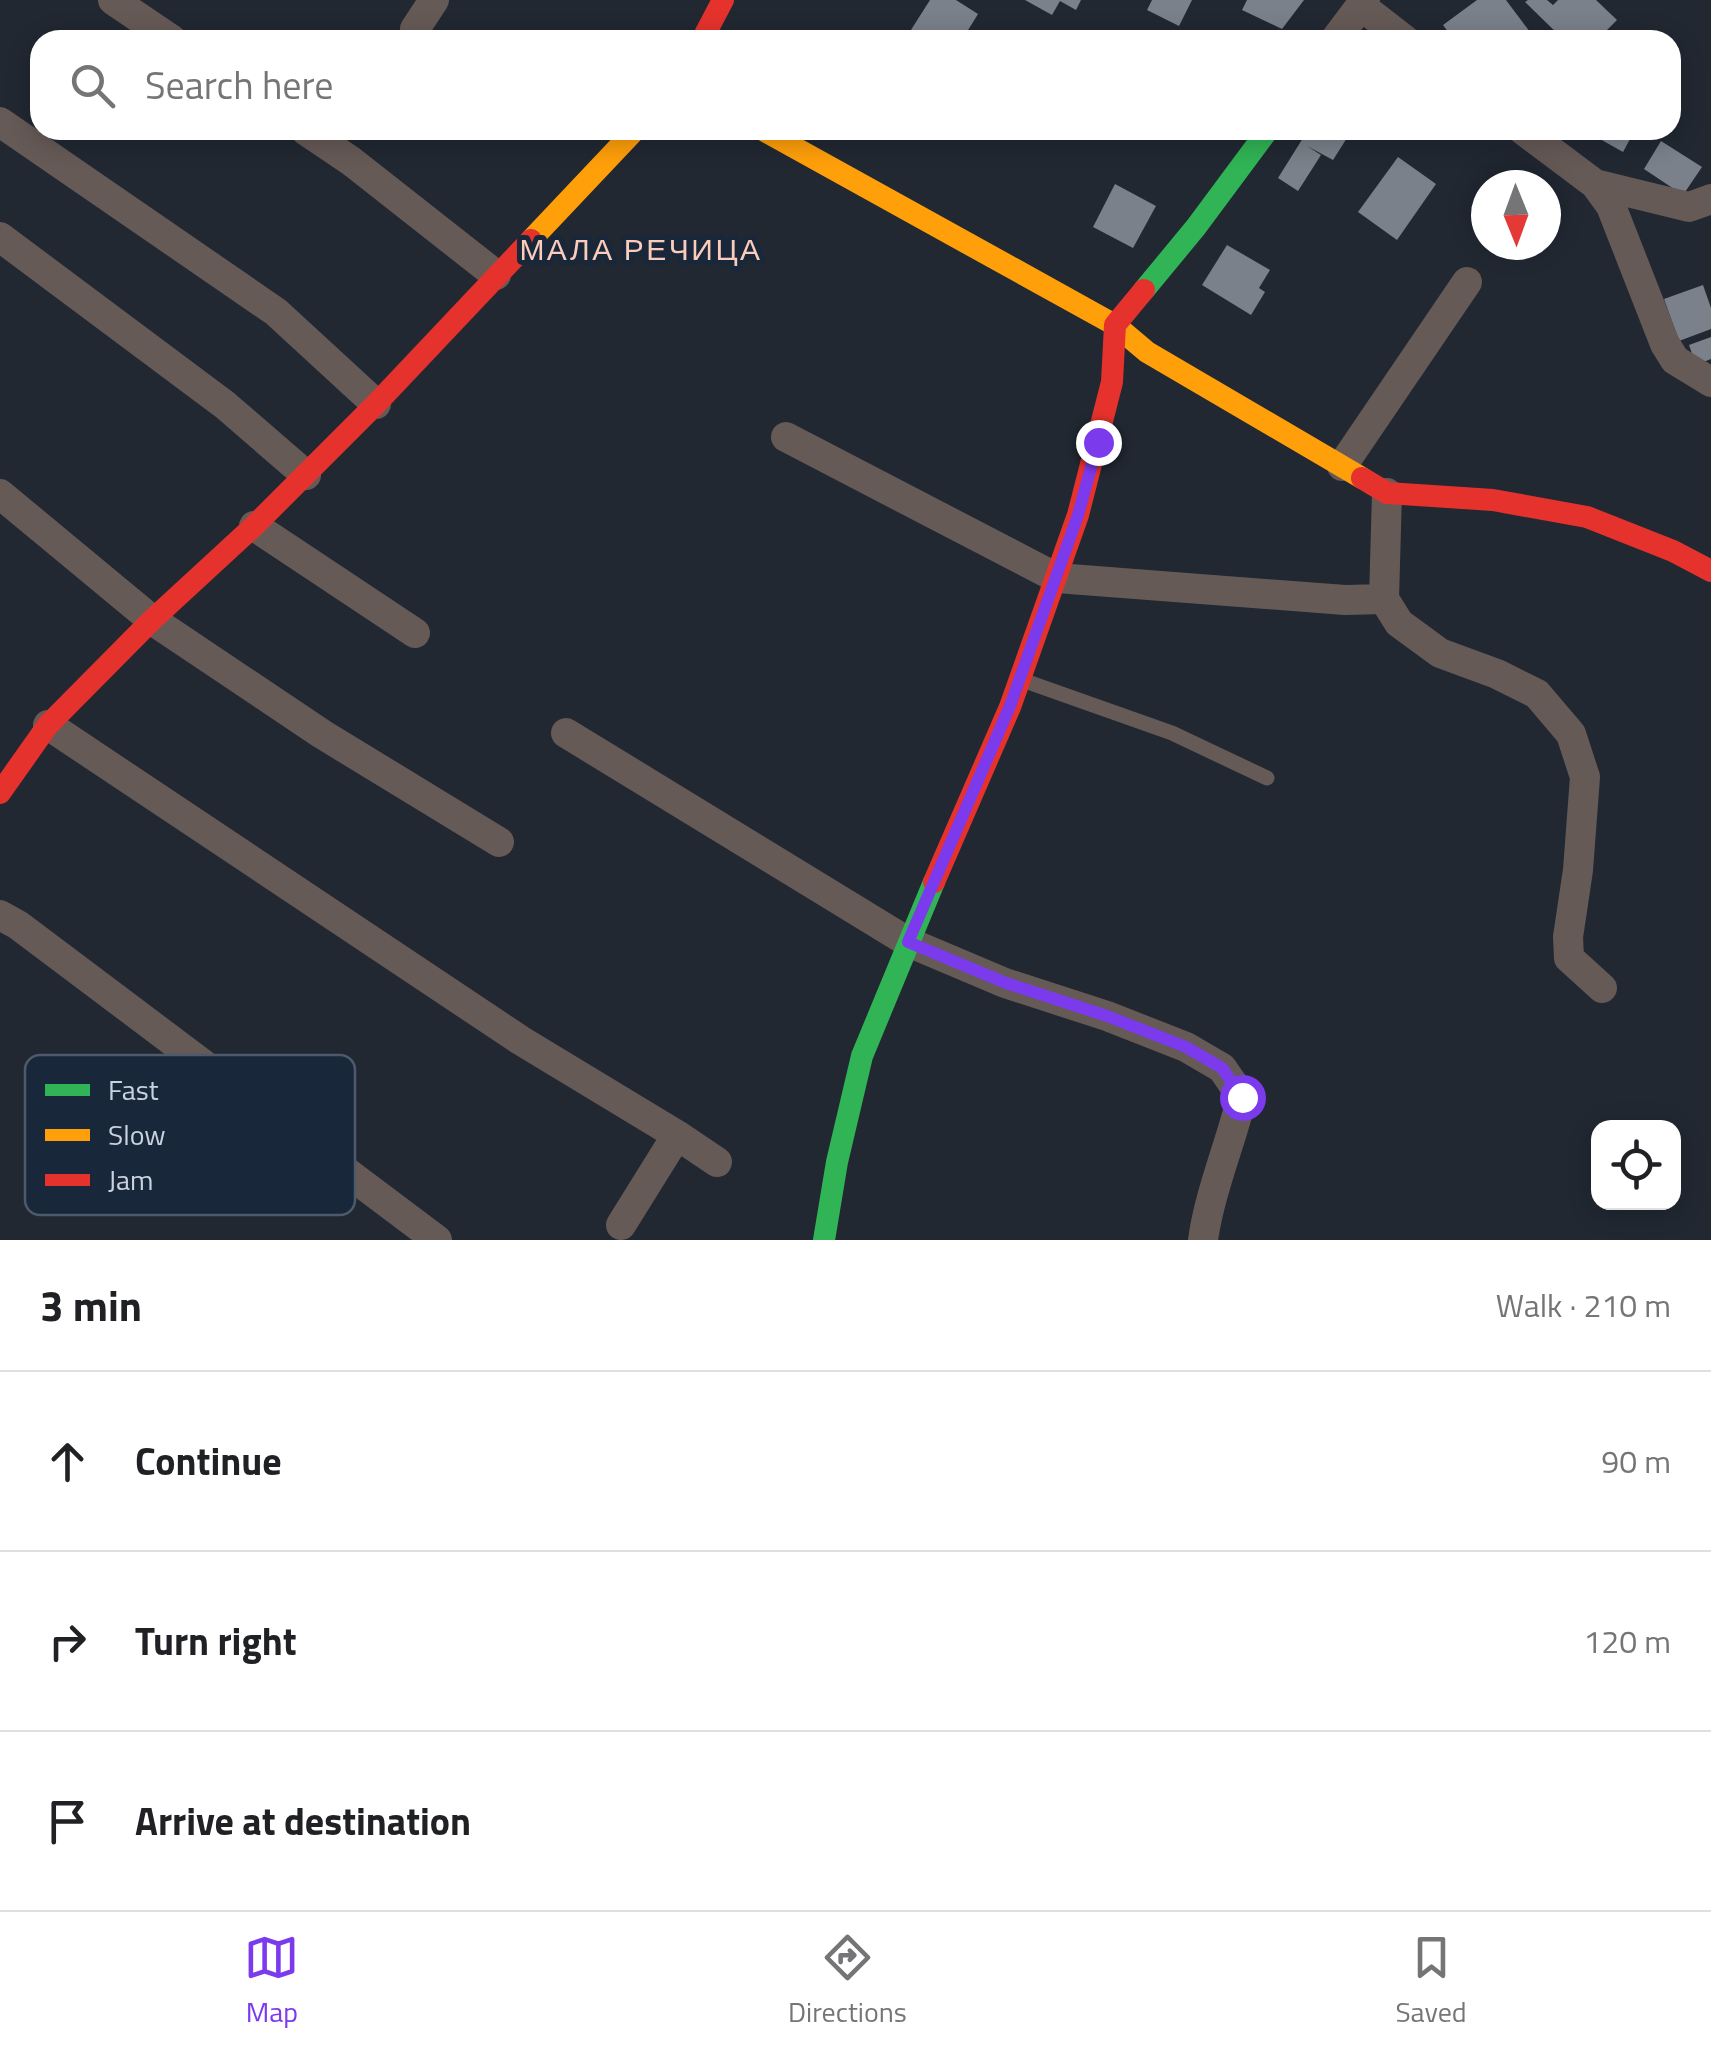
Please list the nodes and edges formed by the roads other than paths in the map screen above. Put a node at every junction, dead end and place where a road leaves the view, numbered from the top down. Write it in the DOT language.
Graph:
graph roads {
  1 [pos="113,0"];
  2 [pos="434,0"];
  3 [pos="723,0"];
  4 [pos="1363,3"];
  5 [pos="415,28"];
  6 [pos="157,30"];
  7 [pos="707,30"];
  8 [pos="1343,30"];
  9 [pos="1394,30"];
  10 [pos="0,122"];
  11 [pos="319,140"];
  12 [pos="625,140"];
  13 [pos="781,140"];
  14 [pos="1261,140"];
  15 [pos="1536,140"];
  16 [pos="1595,184"];
  17 [pos="1711,199"];
  18 [pos="0,237"];
  19 [pos="496,275"];
  20 [pos="1467,282"];
  21 [pos="1116,325"];
  22 [pos="1711,382"];
  23 [pos="376,404"];
  24 [pos="786,438"];
  25 [pos="1342,466"];
  26 [pos="306,474"];
  27 [pos="1387,492"];
  28 [pos="0,494"];
  29 [pos="254,526"];
  30 [pos="1711,572"];
  31 [pos="1057,578"];
  32 [pos="1384,599"];
  33 [pos="152,620"];
  34 [pos="415,633"];
  35 [pos="1020,680"];
  36 [pos="48,725"];
  37 [pos="566,732"];
  38 [pos="1267,778"];
  39 [pos="0,792"];
  40 [pos="499,842"];
  41 [pos="0,915"];
  42 [pos="908,942"];
  43 [pos="1602,988"];
  44 [pos="191,1055"];
  45 [pos="678,1135"];
  46 [pos="716,1162"];
  47 [pos="355,1178"];
  48 [pos="621,1224"];
  49 [pos="827,1239"];
  50 [pos="437,1240"];
  51 [pos="1203,1240"];
  1 -- 6 [label="street"];
  2 -- 5 [label="street"];
  3 -- 7 [label="street"];
  4 -- 8 [label="street"];
  4 -- 9 [label="street"];
  10 -- 23 [label="street"];
  11 -- 19 [label="street"];
  12 -- 19 [label="street"];
  13 -- 21 [label="street"];
  14 -- 21 [label="street"];
  15 -- 16 [label="street"];
  16 -- 17 [label="street"];
  16 -- 22 [label="street"];
  18 -- 26 [label="street"];
  19 -- 23 [label="street"];
  20 -- 25 [label="street"];
  21 -- 25 [label="street"];
  21 -- 31 [label="street"];
  23 -- 26 [label="street"];
  24 -- 31 [label="street"];
  25 -- 27 [label="street"];
  26 -- 29 [label="street"];
  27 -- 30 [label="street"];
  27 -- 32 [label="street"];
  28 -- 33 [label="street"];
  29 -- 33 [label="street"];
  29 -- 34 [label="street"];
  31 -- 32 [label="street"];
  31 -- 35 [label="street"];
  32 -- 43 [label="street"];
  33 -- 36 [label="street"];
  33 -- 40 [label="street"];
  35 -- 38 [label="lane"];
  35 -- 42 [label="street"];
  36 -- 39 [label="street"];
  36 -- 45 [label="street"];
  37 -- 42 [label="street"];
  41 -- 44 [label="street"];
  42 -- 49 [label="street"];
  42 -- 51 [label="street"];
  45 -- 46 [label="street"];
  45 -- 48 [label="street"];
  47 -- 50 [label="street"];
}
